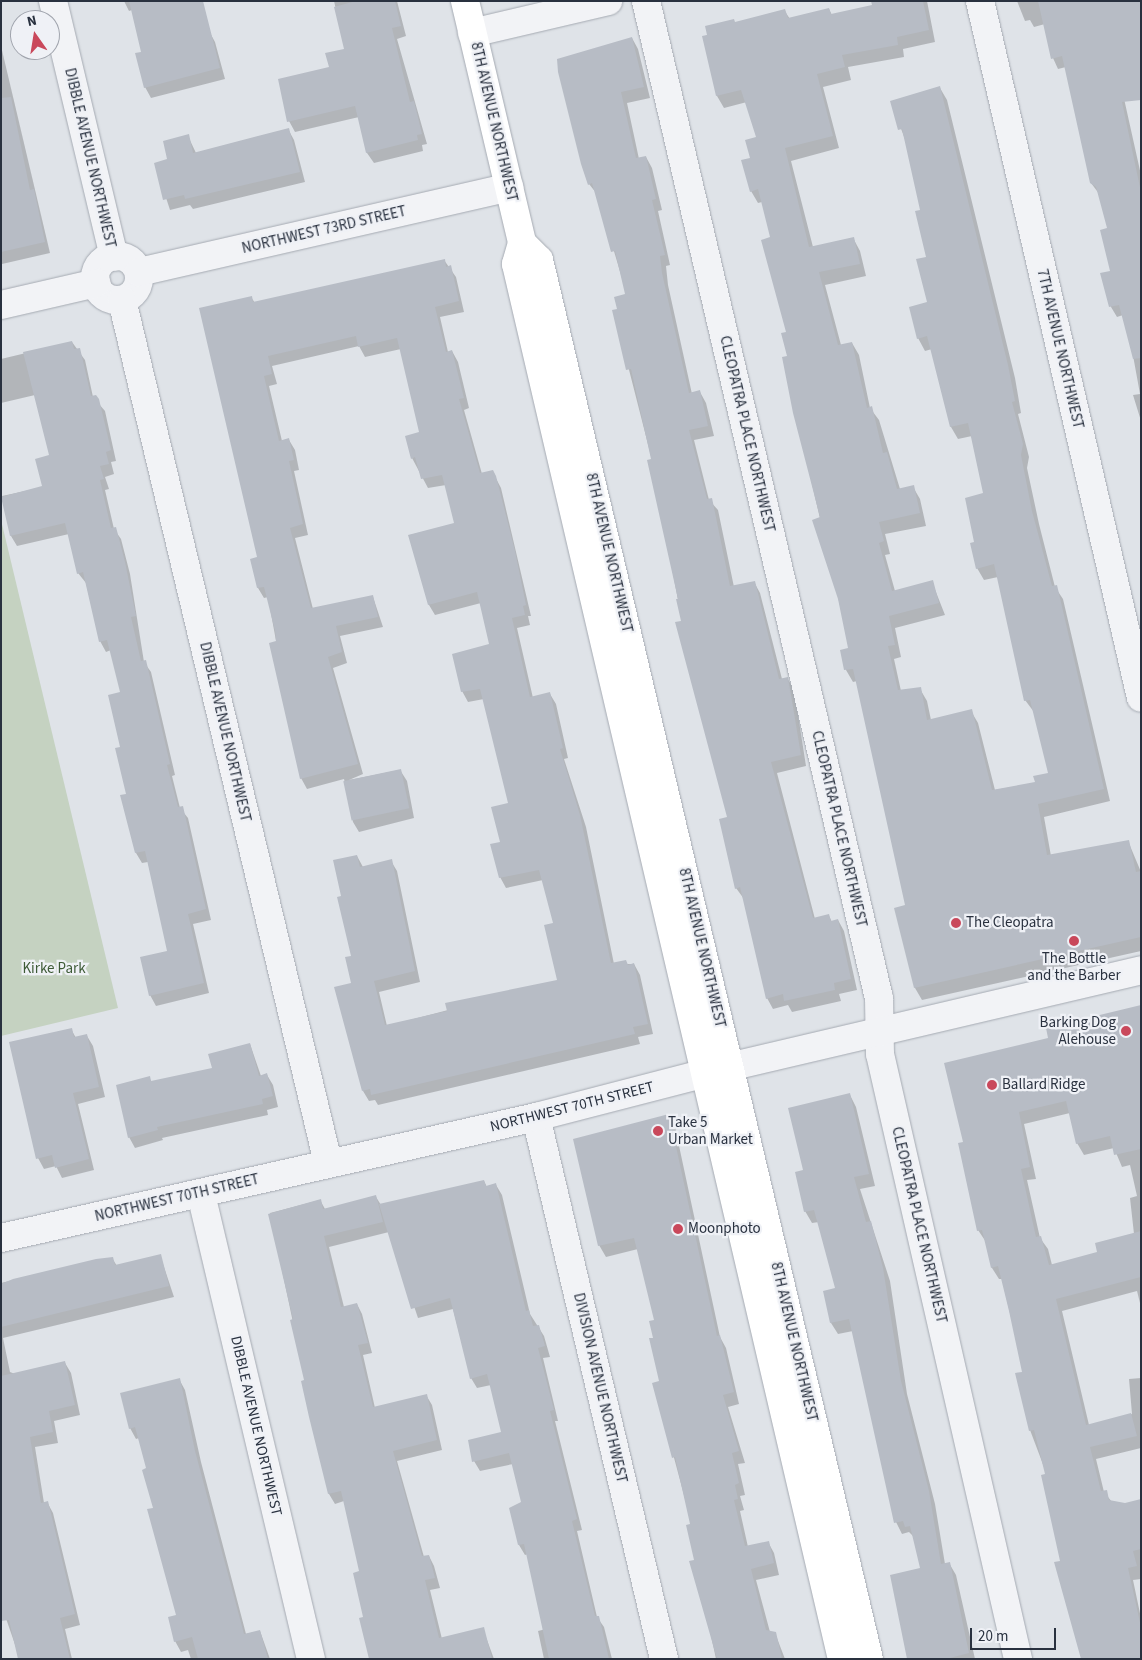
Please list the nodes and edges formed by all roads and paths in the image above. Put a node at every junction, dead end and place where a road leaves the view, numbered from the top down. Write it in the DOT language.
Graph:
graph roads {
  1 [pos="53,1"];
  2 [pos="465,1"];
  3 [pos="608,1"];
  4 [pos="646,1"];
  5 [pos="980,1"];
  6 [pos="472,33"];
  7 [pos="509,187"];
  8 [pos="114,256"];
  9 [pos="139,272"];
  10 [pos="96,283"];
  11 [pos="122,300"];
  12 [pos="1,306"];
  13 [pos="1141,698"];
  14 [pos="1141,970"];
  15 [pos="879,1031"];
  16 [pos="717,1070"];
  17 [pos="536,1117"];
  18 [pos="328,1164"];
  19 [pos="201,1194"];
  20 [pos="1,1238"];
  21 [pos="311,1659"];
  22 [pos="664,1659"];
  23 [pos="842,1659"];
  24 [pos="868,1659"];
  25 [pos="1018,1659"];
  1 -- 8 [label="street, DIBBLE AVENUE NORTHWEST"];
  2 -- 6 [label="main road, 8TH AVENUE NORTHWEST"];
  3 -- 6 [label="street"];
  4 -- 15 [label="street, CLEOPATRA PLACE NORTHWEST"];
  5 -- 13 [label="street, 7TH AVENUE NORTHWEST"];
  6 -- 7 [label="main road, 8TH AVENUE NORTHWEST"];
  7 -- 9 [label="street, NORTHWEST 73RD STREET"];
  7 -- 16 [label="main road, 8TH AVENUE NORTHWEST"];
  8 -- 9 [label="street"];
  8 -- 10 [label="street"];
  9 -- 11 [label="street"];
  10 -- 11 [label="street"];
  10 -- 12 [label="street"];
  11 -- 18 [label="street, DIBBLE AVENUE NORTHWEST"];
  14 -- 15 [label="street, NORTHWEST 70TH STREET"];
  15 -- 16 [label="street, NORTHWEST 70TH STREET"];
  15 -- 25 [label="street, CLEOPATRA PLACE NORTHWEST"];
  16 -- 17 [label="street, NORTHWEST 70TH STREET"];
  16 -- 23 [label="main road, 8TH AVENUE NORTHWEST"];
  16 -- 24 [label="main road, 8TH AVENUE NORTHWEST"];
  17 -- 18 [label="street, NORTHWEST 70TH STREET"];
  17 -- 22 [label="street, DIVISION AVENUE NORTHWEST"];
  18 -- 19 [label="street, NORTHWEST 70TH STREET"];
  19 -- 20 [label="street, NORTHWEST 70TH STREET"];
  19 -- 21 [label="street, DIBBLE AVENUE NORTHWEST"];
}
